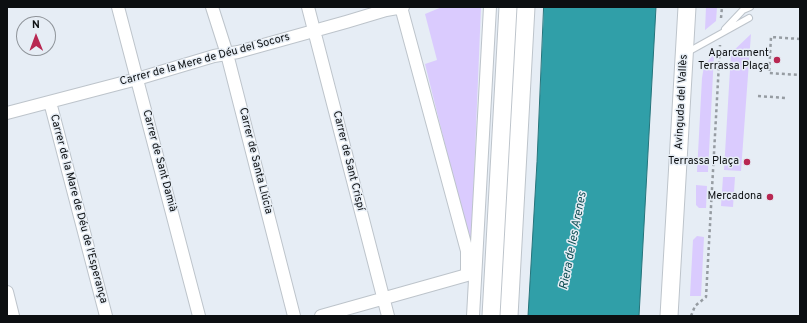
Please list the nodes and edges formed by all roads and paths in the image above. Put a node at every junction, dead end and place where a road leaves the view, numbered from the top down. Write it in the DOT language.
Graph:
graph roads {
  1 [pos="118,7"];
  2 [pos="212,7"];
  3 [pos="308,7"];
  4 [pos="402,7"];
  5 [pos="490,7"];
  6 [pos="508,7"];
  7 [pos="526,7"];
  8 [pos="687,7"];
  9 [pos="722,7"];
  10 [pos="750,7"];
  11 [pos="749,18"];
  12 [pos="315,30"];
  13 [pos="721,33"];
  14 [pos="800,39"];
  15 [pos="227,54"];
  16 [pos="684,54"];
  17 [pos="800,75"];
  18 [pos="137,79"];
  19 [pos="758,96"];
  20 [pos="786,98"];
  21 [pos="50,102"];
  22 [pos="7,113"];
  23 [pos="7,292"];
  24 [pos="383,298"];
  25 [pos="14,316"];
  26 [pos="106,316"];
  27 [pos="199,316"];
  28 [pos="294,316"];
  29 [pos="321,316"];
  30 [pos="388,316"];
  31 [pos="473,316"];
  32 [pos="491,316"];
  33 [pos="509,316"];
  34 [pos="669,316"];
  35 [pos="691,316"];
  1 -- 18 [label="street, Carrer de Sant Damià"];
  2 -- 15 [label="street, Carrer de Santa Llúcia"];
  3 -- 12 [label="street, Carrer de Sant Crispí"];
  4 -- 12 [label="street, Carrer de la Mere de Déu del Socors"];
  4 -- 24 [label="street"];
  5 -- 31 [label="street"];
  6 -- 32 [label="main road"];
  7 -- 33 [label="main road"];
  8 -- 16 [label="main road, Avinguda del Vallès"];
  9 -- 13 [label="path"];
  10 -- 13 [label="lane"];
  11 -- 13 [label="lane"];
  12 -- 15 [label="street, Carrer de la Mere de Déu del Socors"];
  12 -- 24 [label="street, Carrer de Sant Crispí"];
  13 -- 16 [label="lane"];
  13 -- 35 [label="path"];
  14 -- 17 [label="path"];
  15 -- 18 [label="street, Carrer de la Mere de Déu del Socors"];
  15 -- 28 [label="street, Carrer de Santa Llúcia"];
  16 -- 34 [label="main road, Avinguda del Vallès"];
  18 -- 21 [label="street, Carrer de la Mere de Déu del Socors"];
  18 -- 27 [label="street, Carrer de Sant Damià"];
  19 -- 20 [label="path"];
  21 -- 22 [label="street, Carrer de la Mere de Déu del Socors"];
  21 -- 26 [label="street, Carrer de la Mare de Déu de l'Esperança"];
  23 -- 25 [label="street"];
  24 -- 29 [label="street"];
  24 -- 30 [label="street, Carrer de Sant Crispí"];
}
